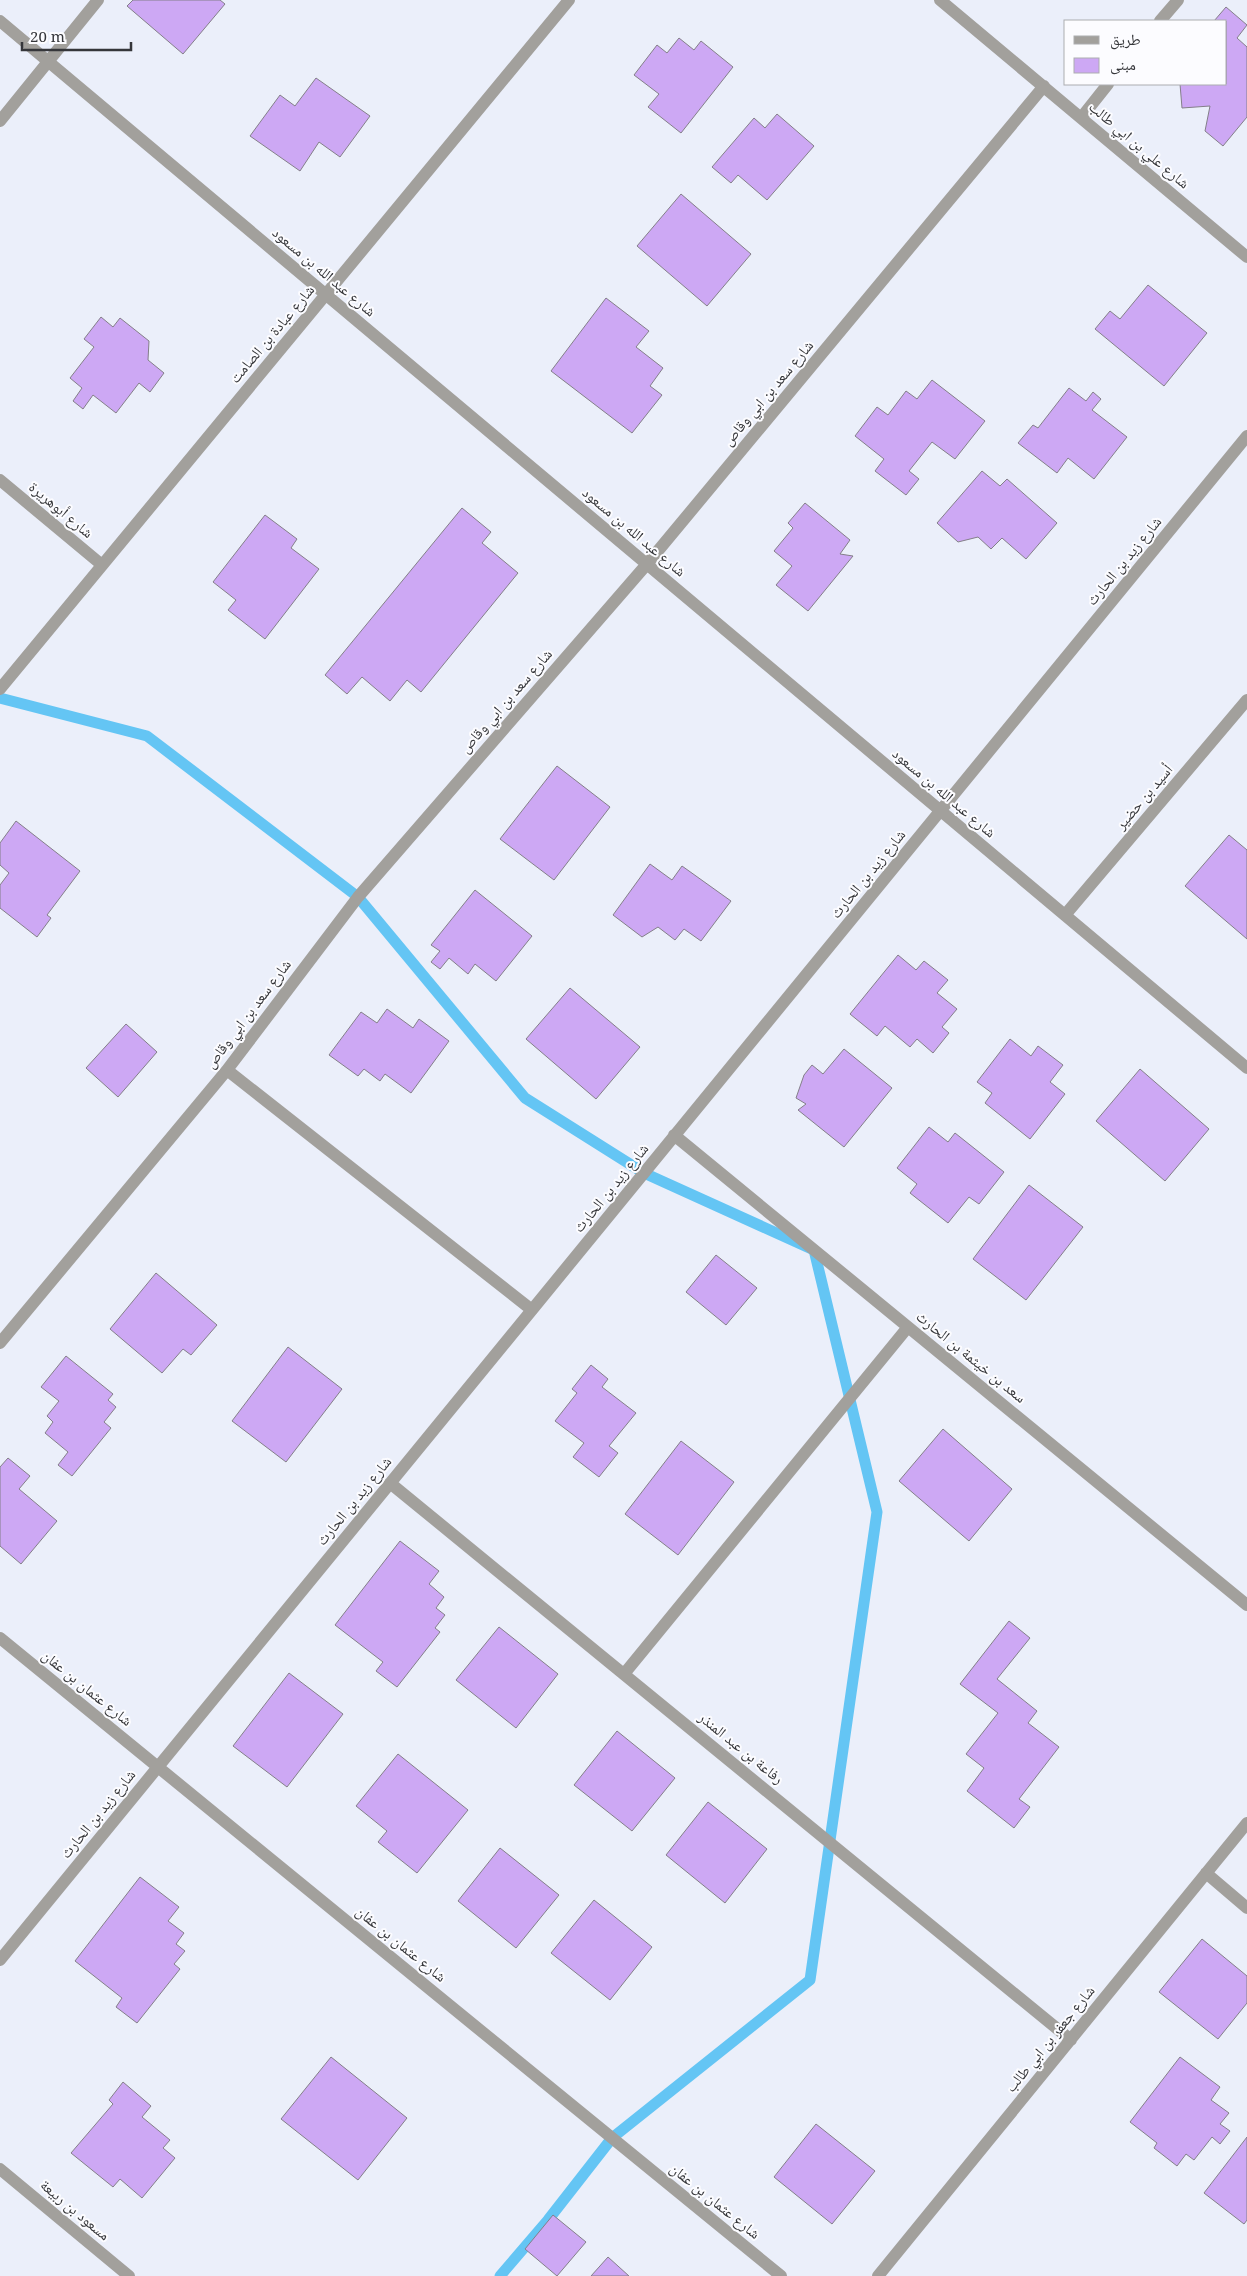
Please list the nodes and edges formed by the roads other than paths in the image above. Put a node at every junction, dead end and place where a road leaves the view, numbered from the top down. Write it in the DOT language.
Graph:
graph roads {
  1 [pos="98,0"];
  2 [pos="569,0"];
  3 [pos="940,0"];
  4 [pos="1178,0"];
  5 [pos="1161,20"];
  6 [pos="0,21"];
  7 [pos="48,62"];
  8 [pos="1107,85"];
  9 [pos="1044,86"];
  10 [pos="1080,118"];
  11 [pos="0,121"];
  12 [pos="1247,257"];
  13 [pos="326,295"];
  14 [pos="1247,436"];
  15 [pos="0,480"];
  16 [pos="647,564"];
  17 [pos="102,565"];
  18 [pos="0,689"];
  19 [pos="1247,700"];
  20 [pos="941,811"];
  21 [pos="1065,915"];
  22 [pos="1247,1068"];
  23 [pos="227,1070"];
  24 [pos="674,1135"];
  25 [pos="532,1310"];
  26 [pos="908,1327"];
  27 [pos="0,1343"];
  28 [pos="390,1483"];
  29 [pos="1247,1604"];
  30 [pos="0,1638"];
  31 [pos="624,1674"];
  32 [pos="158,1767"];
  33 [pos="1247,1823"];
  34 [pos="1206,1873"];
  35 [pos="1247,1908"];
  36 [pos="0,1960"];
  37 [pos="1071,2040"];
  38 [pos="0,2169"];
  39 [pos="128,2276"];
  40 [pos="781,2276"];
  41 [pos="878,2276"];
  1 -- 7 [label="street"];
  2 -- 13 [label="street, شارع عبادة بن الصامت"];
  3 -- 9 [label="street, شارع علي بن ابي طالب"];
  4 -- 5 [label="street"];
  6 -- 7 [label="street, شارع عبد الله بن مسعود"];
  7 -- 11 [label="street"];
  7 -- 13 [label="street, شارع عبد الله بن مسعود"];
  8 -- 10 [label="street"];
  9 -- 10 [label="street, شارع علي بن ابي طالب"];
  9 -- 16 [label="street, شارع سعد بن ابي وقاص"];
  10 -- 12 [label="street, شارع علي بن ابي طالب"];
  13 -- 16 [label="street, شارع عبد الله بن مسعود"];
  13 -- 17 [label="street, شارع عبادة بن الصامت"];
  14 -- 20 [label="street, شارع زيد بن الحارث"];
  15 -- 17 [label="street, شارع أبوهريرة"];
  16 -- 20 [label="street, شارع عبد الله بن مسعود"];
  16 -- 23 [label="street, شارع سعد بن ابي وقاص"];
  17 -- 18 [label="street, شارع عبادة بن الصامت"];
  19 -- 21 [label="street, أسيد بن حضير"];
  20 -- 21 [label="street, شارع عبد الله بن مسعود"];
  20 -- 24 [label="street, شارع زيد بن الحارث"];
  21 -- 22 [label="street, شارع عبد الله بن مسعود"];
  23 -- 25 [label="street"];
  23 -- 27 [label="street, شارع سعد بن ابي وقاص"];
  24 -- 25 [label="street, شارع زيد بن الحارث"];
  24 -- 26 [label="street, سعد بن خيثمة بن الحارث"];
  25 -- 28 [label="street, شارع زيد بن الحارث"];
  26 -- 29 [label="street, سعد بن خيثمة بن الحارث"];
  26 -- 31 [label="street"];
  28 -- 31 [label="street, رفاعة بن عبد المنذر"];
  28 -- 32 [label="street, شارع زيد بن الحارث"];
  30 -- 32 [label="street, شارع عثمان بن عفان"];
  31 -- 37 [label="street, رفاعة بن عبد المنذر"];
  32 -- 36 [label="street, شارع زيد بن الحارث"];
  32 -- 40 [label="street, شارع عثمان بن عفان"];
  33 -- 34 [label="street, شارع جعفر بن ابي طالب"];
  34 -- 35 [label="street"];
  34 -- 37 [label="street, شارع جعفر بن ابي طالب"];
  37 -- 41 [label="street, شارع جعفر بن ابي طالب"];
  38 -- 39 [label="street, مسعود بن ربيعة"];
}
